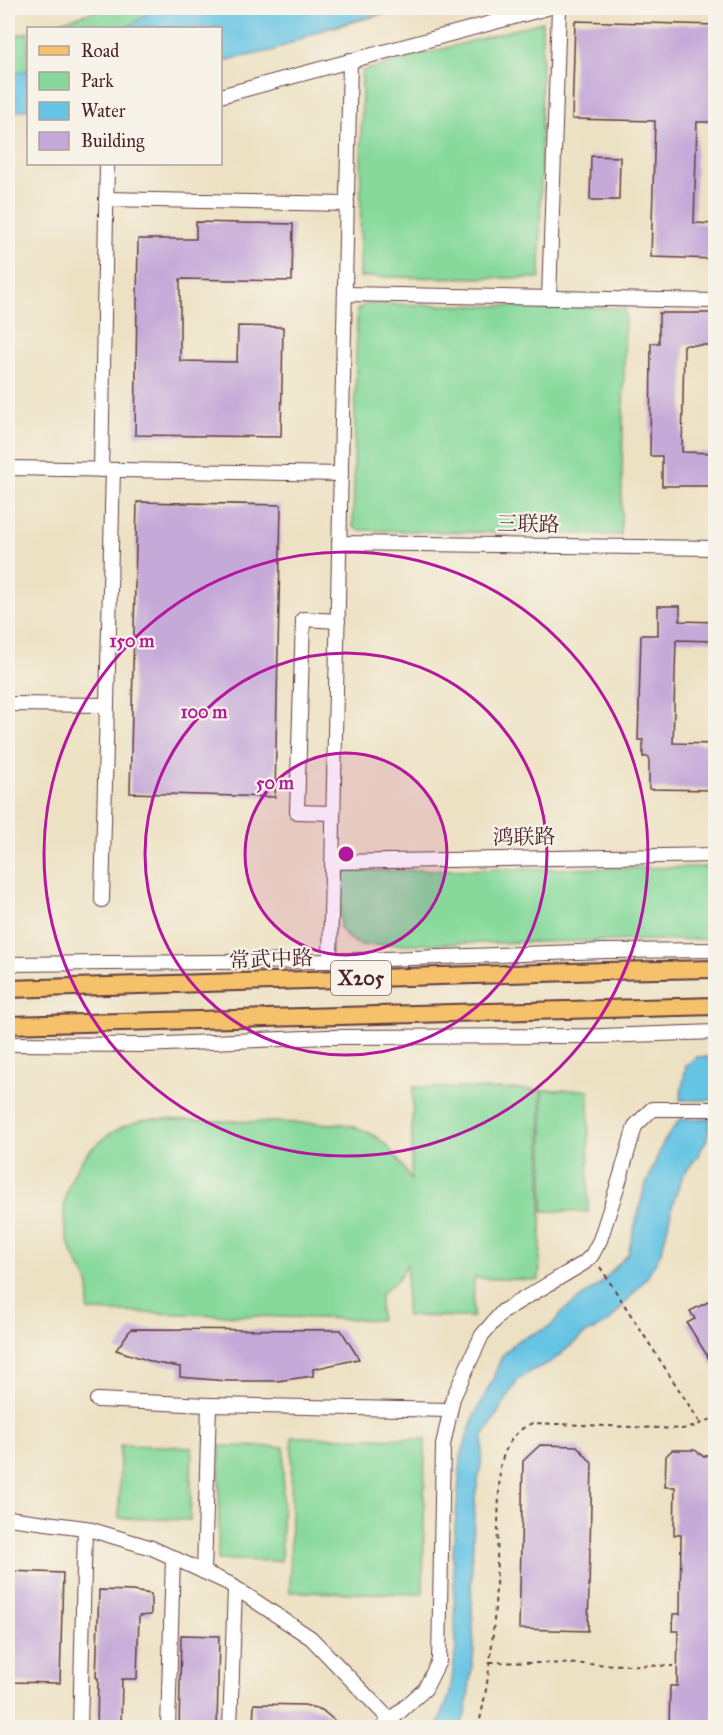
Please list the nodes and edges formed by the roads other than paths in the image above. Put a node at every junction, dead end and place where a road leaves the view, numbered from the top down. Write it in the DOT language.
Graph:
graph roads {
  1 [pos="547,8"];
  2 [pos="559,8"];
  3 [pos="350,60"];
  4 [pos="222,95"];
  5 [pos="107,165"];
  6 [pos="106,199"];
  7 [pos="347,204"];
  8 [pos="345,294"];
  9 [pos="549,298"];
  10 [pos="716,301"];
  11 [pos="8,468"];
  12 [pos="107,470"];
  13 [pos="341,474"];
  14 [pos="339,543"];
  15 [pos="716,548"];
  16 [pos="338,621"];
  17 [pos="8,704"];
  18 [pos="107,705"];
  19 [pos="333,813"];
  20 [pos="716,855"];
  21 [pos="333,862"];
  22 [pos="102,900"];
  23 [pos="716,950"];
  24 [pos="330,961"];
  25 [pos="8,964"];
  26 [pos="716,969"];
  27 [pos="8,989"];
  28 [pos="716,1006"];
  29 [pos="8,1025"];
  30 [pos="716,1032"];
  31 [pos="8,1044"];
  32 [pos="716,1109"];
  33 [pos="97,1400"];
  34 [pos="209,1405"];
  35 [pos="450,1410"];
  36 [pos="8,1518"];
  37 [pos="85,1528"];
  38 [pos="173,1557"];
  39 [pos="204,1572"];
  40 [pos="235,1588"];
  41 [pos="389,1725"];
  42 [pos="80,1728"];
  43 [pos="168,1728"];
  44 [pos="230,1728"];
  1 -- 3 [label="street"];
  2 -- 9 [label="street"];
  3 -- 4 [label="street"];
  3 -- 7 [label="street"];
  5 -- 6 [label="street"];
  6 -- 7 [label="street"];
  6 -- 12 [label="street"];
  7 -- 8 [label="street"];
  8 -- 9 [label="street"];
  8 -- 13 [label="street"];
  9 -- 10 [label="street"];
  11 -- 12 [label="street"];
  12 -- 13 [label="street"];
  12 -- 18 [label="street"];
  13 -- 14 [label="street"];
  14 -- 15 [label="street, 三联路"];
  14 -- 16 [label="street"];
  16 -- 19 [label="street"];
  16 -- 19 [label="street"];
  17 -- 18 [label="street"];
  18 -- 22 [label="street"];
  19 -- 21 [label="street"];
  20 -- 21 [label="street, 鸿联路"];
  21 -- 24 [label="street"];
  23 -- 24 [label="street"];
  24 -- 25 [label="street"];
  26 -- 27 [label="main road, 常武中路 / X205"];
  28 -- 29 [label="main road, X205"];
  30 -- 31 [label="street"];
  32 -- 35 [label="street"];
  33 -- 34 [label="street"];
  34 -- 35 [label="street"];
  34 -- 39 [label="street"];
  35 -- 41 [label="street"];
  36 -- 37 [label="street"];
  37 -- 38 [label="street"];
  37 -- 42 [label="street"];
  38 -- 39 [label="street"];
  38 -- 43 [label="street"];
  39 -- 40 [label="street"];
  40 -- 41 [label="street"];
  40 -- 44 [label="street"];
}
